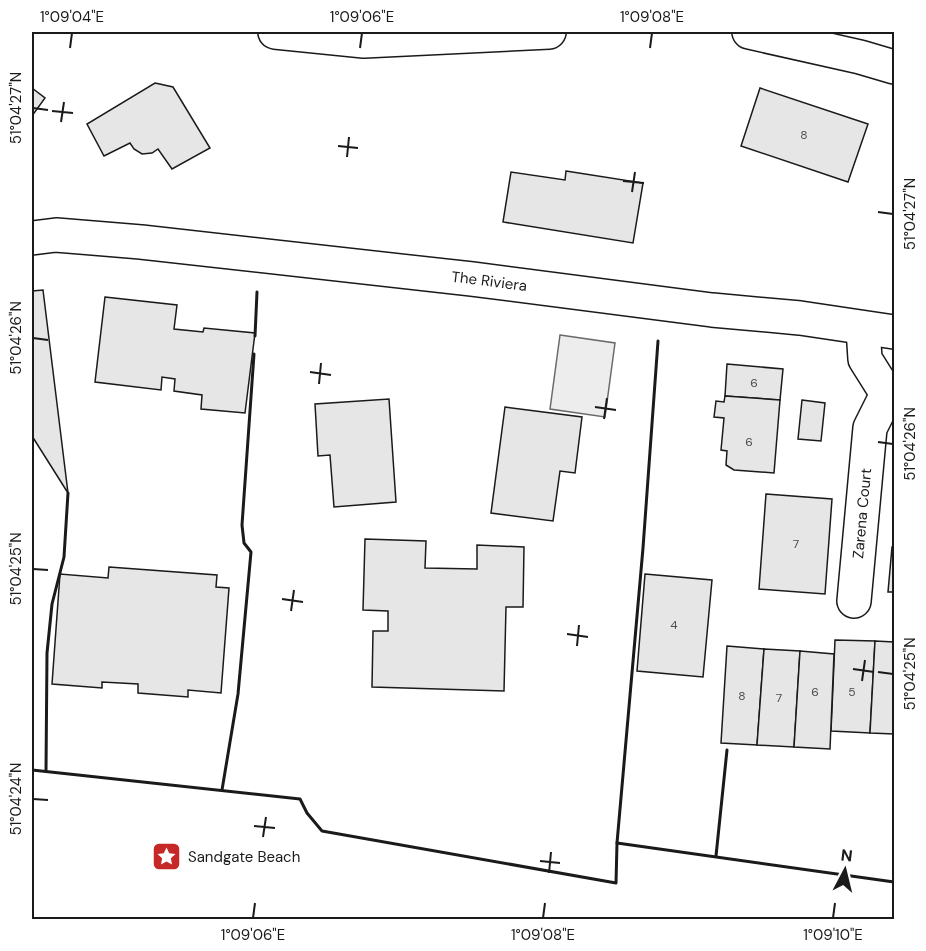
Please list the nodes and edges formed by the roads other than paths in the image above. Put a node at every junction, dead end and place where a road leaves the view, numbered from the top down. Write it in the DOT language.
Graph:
graph roads {
  1 [pos="275,32"];
  2 [pos="549,32"];
  3 [pos="750,32"];
  4 [pos="894,67"];
  5 [pos="32,238"];
  6 [pos="879,330"];
  7 [pos="891,398"];
  8 [pos="854,601"];
  1 -- 2 [label="street"];
  3 -- 4 [label="street"];
  5 -- 6 [label="street, The Riviera"];
  6 -- 7 [label="street, The Riviera"];
  7 -- 8 [label="street, Zarena Court"];
}
